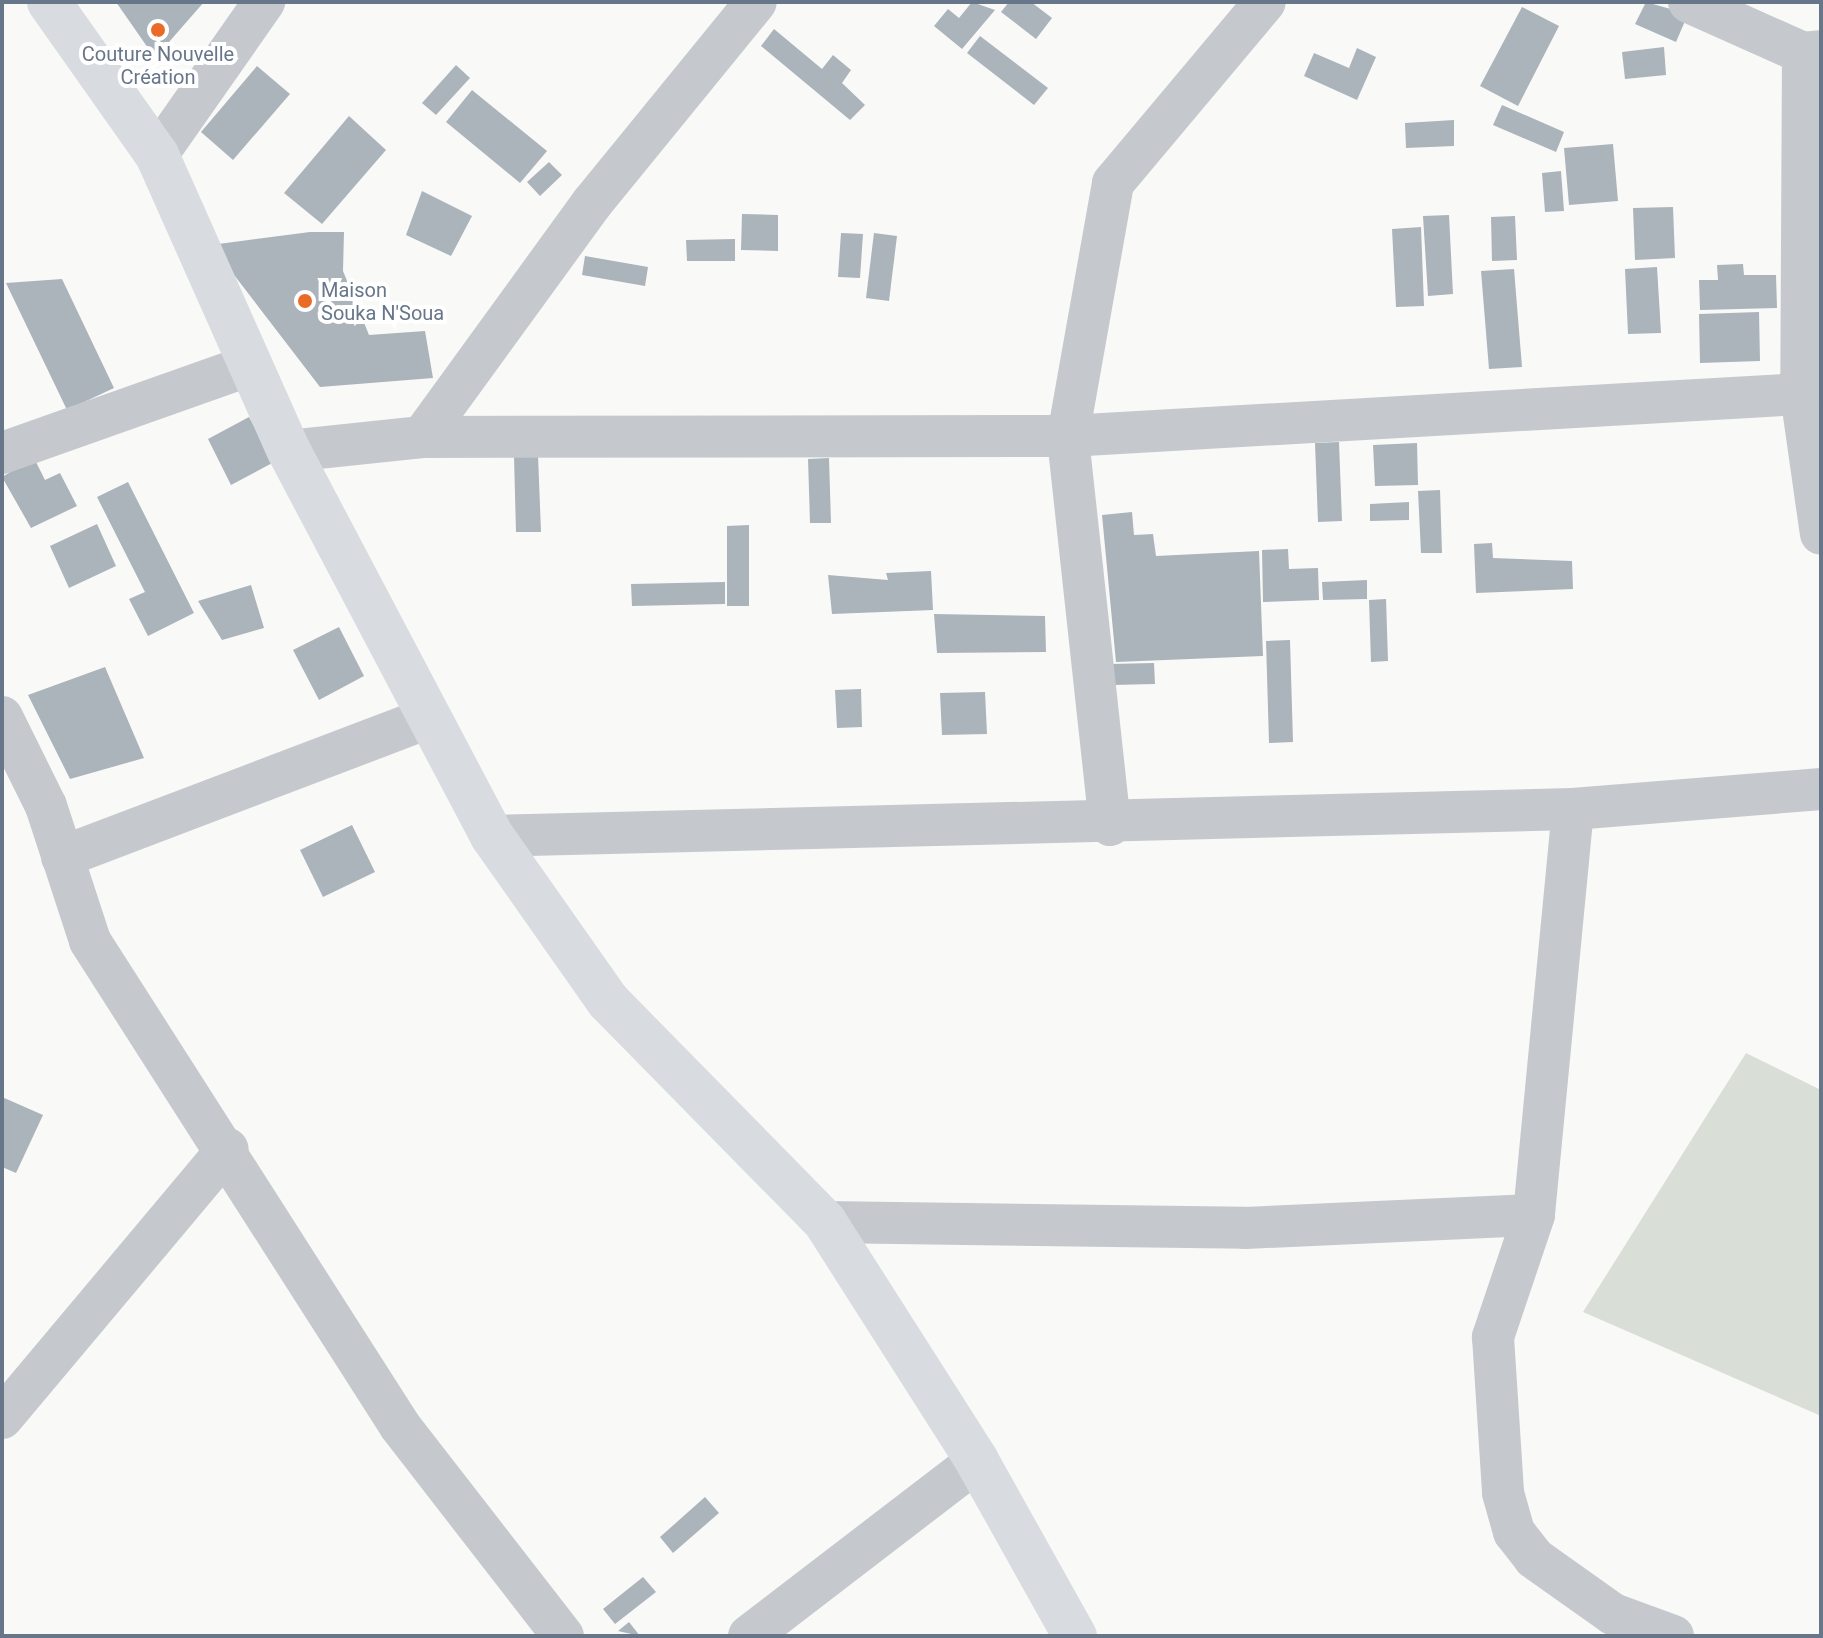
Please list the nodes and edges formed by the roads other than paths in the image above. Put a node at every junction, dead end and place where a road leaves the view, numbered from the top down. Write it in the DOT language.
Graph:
graph roads {
  1 [pos="49,2"];
  2 [pos="264,2"];
  3 [pos="756,2"];
  4 [pos="1265,2"];
  5 [pos="1689,2"];
  6 [pos="1812,52"];
  7 [pos="157,155"];
  8 [pos="250,365"];
  9 [pos="1801,394"];
  10 [pos="1068,436"];
  11 [pos="422,437"];
  12 [pos="289,451"];
  13 [pos="2,453"];
  14 [pos="1821,534"];
  15 [pos="2,717"];
  16 [pos="425,719"];
  17 [pos="1821,789"];
  18 [pos="1573,809"];
  19 [pos="1110,825"];
  20 [pos="492,836"];
  21 [pos="62,857"];
  22 [pos="228,1149"];
  23 [pos="1534,1215"];
  24 [pos="825,1222"];
  25 [pos="2,1418"];
  26 [pos="977,1461"];
  27 [pos="563,1636"];
  28 [pos="749,1636"];
  29 [pos="1075,1636"];
  30 [pos="1673,1636"];
  1 -- 7 [label="street"];
  2 -- 7 [label="street"];
  3 -- 11 [label="street"];
  4 -- 10 [label="street"];
  5 -- 6 [label="street"];
  6 -- 9 [label="street"];
  7 -- 8 [label="street"];
  8 -- 12 [label="street"];
  8 -- 13 [label="street"];
  9 -- 10 [label="street"];
  9 -- 14 [label="street"];
  10 -- 11 [label="street"];
  10 -- 19 [label="street"];
  11 -- 12 [label="street"];
  12 -- 16 [label="street"];
  15 -- 21 [label="street"];
  16 -- 20 [label="street"];
  16 -- 21 [label="street"];
  17 -- 18 [label="street"];
  18 -- 19 [label="street"];
  18 -- 23 [label="street"];
  19 -- 20 [label="street"];
  20 -- 24 [label="street"];
  21 -- 22 [label="street"];
  22 -- 25 [label="street"];
  22 -- 27 [label="street"];
  23 -- 24 [label="street"];
  23 -- 30 [label="street"];
  24 -- 26 [label="street"];
  26 -- 28 [label="street"];
  26 -- 29 [label="street"];
}
